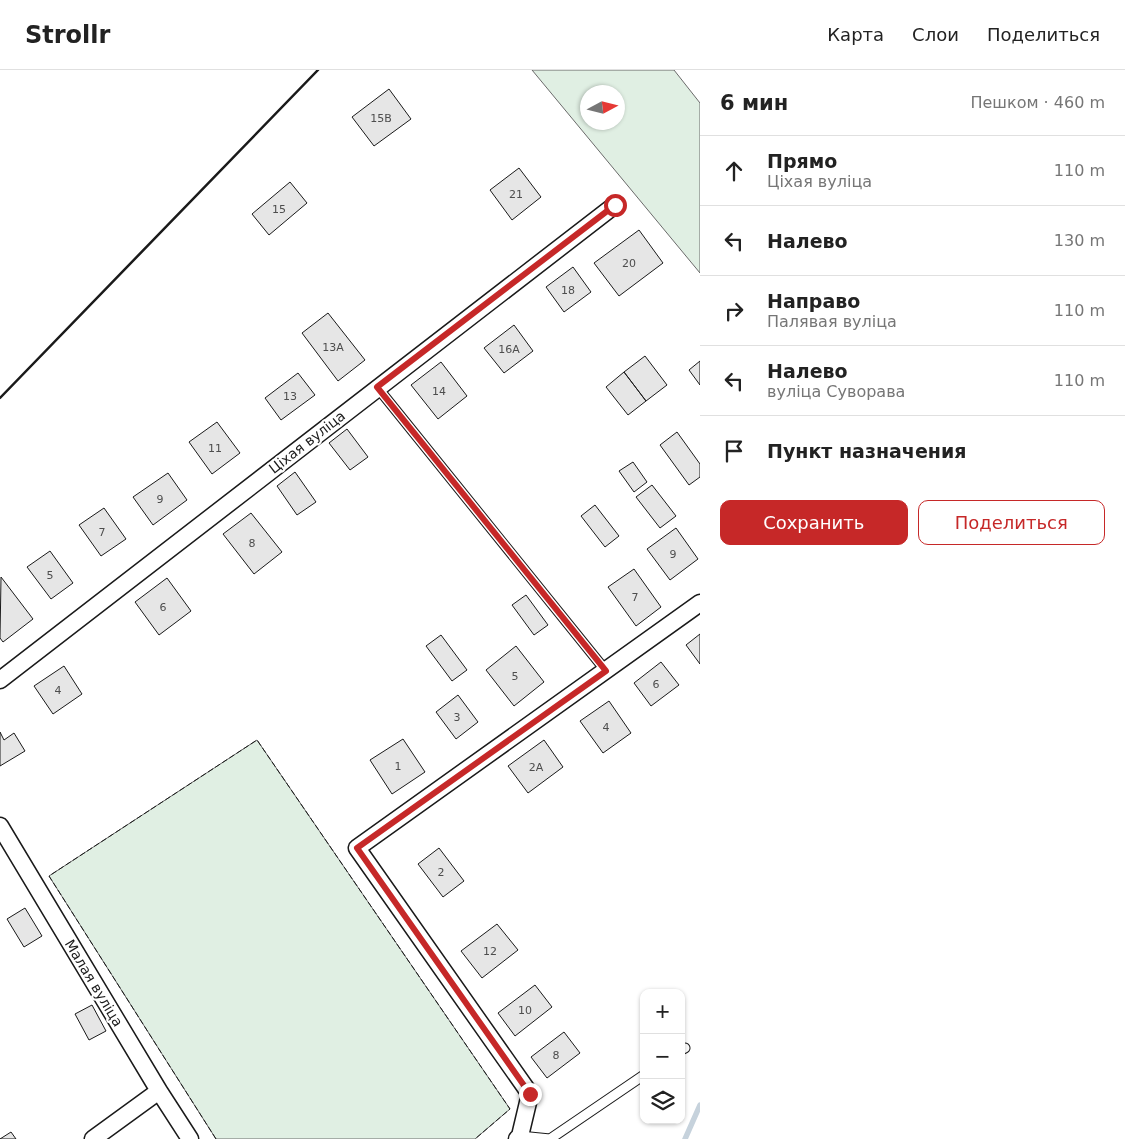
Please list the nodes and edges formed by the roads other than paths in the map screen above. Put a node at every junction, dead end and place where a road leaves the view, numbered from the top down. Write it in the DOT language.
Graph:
graph roads {
  1 [pos="615,205"];
  2 [pos="377,387"];
  3 [pos="700,603"];
  4 [pos="606,671"];
  5 [pos="0,680"];
  6 [pos="0,826"];
  7 [pos="640,1078"];
  8 [pos="159,1091"];
  9 [pos="518,1138"];
  10 [pos="93,1139"];
  11 [pos="190,1139"];
  1 -- 2 [label="street, Ціхая вуліца"];
  2 -- 4 [label="lane"];
  2 -- 5 [label="street, Ціхая вуліца"];
  3 -- 4 [label="street"];
  4 -- 9 [label="street"];
  6 -- 8 [label="street, Малая вуліца"];
  7 -- 9 [label="lane"];
  8 -- 10 [label="street"];
  8 -- 11 [label="street, Малая вуліца"];
}
